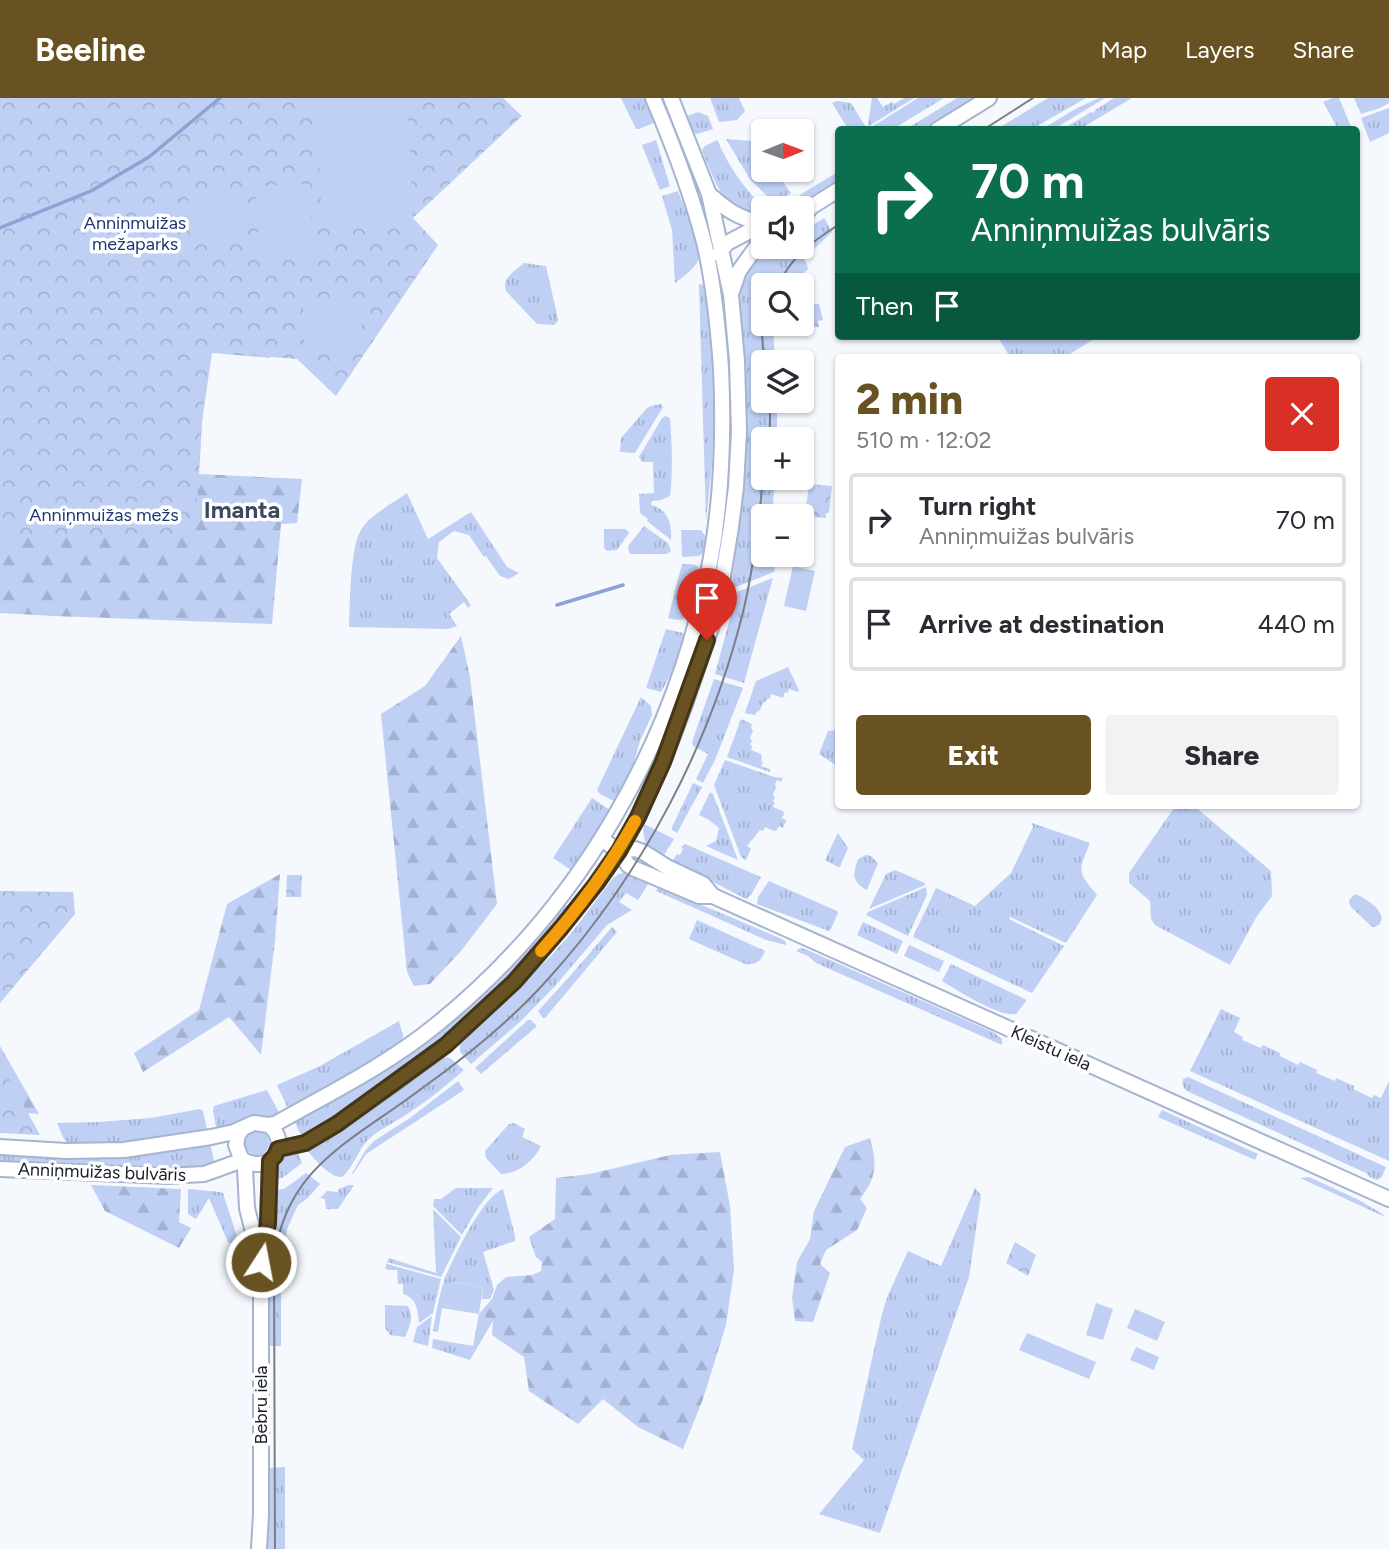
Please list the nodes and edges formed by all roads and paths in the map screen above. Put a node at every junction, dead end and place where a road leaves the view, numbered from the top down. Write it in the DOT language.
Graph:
graph roads {
  1 [pos="653,98"];
  2 [pos="671,98"];
  3 [pos="989,98"];
  4 [pos="944,126"];
  5 [pos="835,192"];
  6 [pos="709,194"];
  7 [pos="814,205"];
  8 [pos="751,220"];
  9 [pos="751,230"];
  10 [pos="751,247"];
  11 [pos="721,251"];
  12 [pos="751,255"];
  13 [pos="708,266"];
  14 [pos="731,295"];
  15 [pos="601,839"];
  16 [pos="619,851"];
  17 [pos="268,1125"];
  18 [pos="242,1129"];
  19 [pos="0,1147"];
  20 [pos="274,1155"];
  21 [pos="243,1160"];
  22 [pos="0,1169"];
  23 [pos="1389,1199"];
  24 [pos="261,1262"];
  25 [pos="259,1549"];
  1 -- 13 [label="street, Anniņmuižas bulvāris"];
  2 -- 6 [label="street, Anniņmuižas bulvāris"];
  3 -- 4 [label="street"];
  5 -- 7 [label="street"];
  6 -- 8 [label="street"];
  6 -- 11 [label="street, Anniņmuižas bulvāris"];
  9 -- 11 [label="street"];
  10 -- 11 [label="street"];
  11 -- 13 [label="street"];
  11 -- 14 [label="street, Anniņmuižas bulvāris"];
  12 -- 14 [label="street"];
  13 -- 15 [label="street, Anniņmuižas bulvāris"];
  14 -- 16 [label="street, Anniņmuižas bulvāris"];
  15 -- 16 [label="street, Kleistu iela"];
  15 -- 17 [label="street, Anniņmuižas bulvāris"];
  16 -- 20 [label="street, Anniņmuižas bulvāris"];
  16 -- 23 [label="street, Kleistu iela"];
  17 -- 18 [label="street, Anniņmuižas bulvāris"];
  17 -- 20 [label="street"];
  18 -- 19 [label="street, Anniņmuižas bulvāris"];
  18 -- 21 [label="street"];
  20 -- 21 [label="street, Anniņmuižas bulvāris"];
  20 -- 24 [label="street, Bebru iela"];
  21 -- 22 [label="street, Anniņmuižas bulvāris"];
  21 -- 24 [label="street, Bebru iela"];
  24 -- 25 [label="street, Bebru iela"];
}
